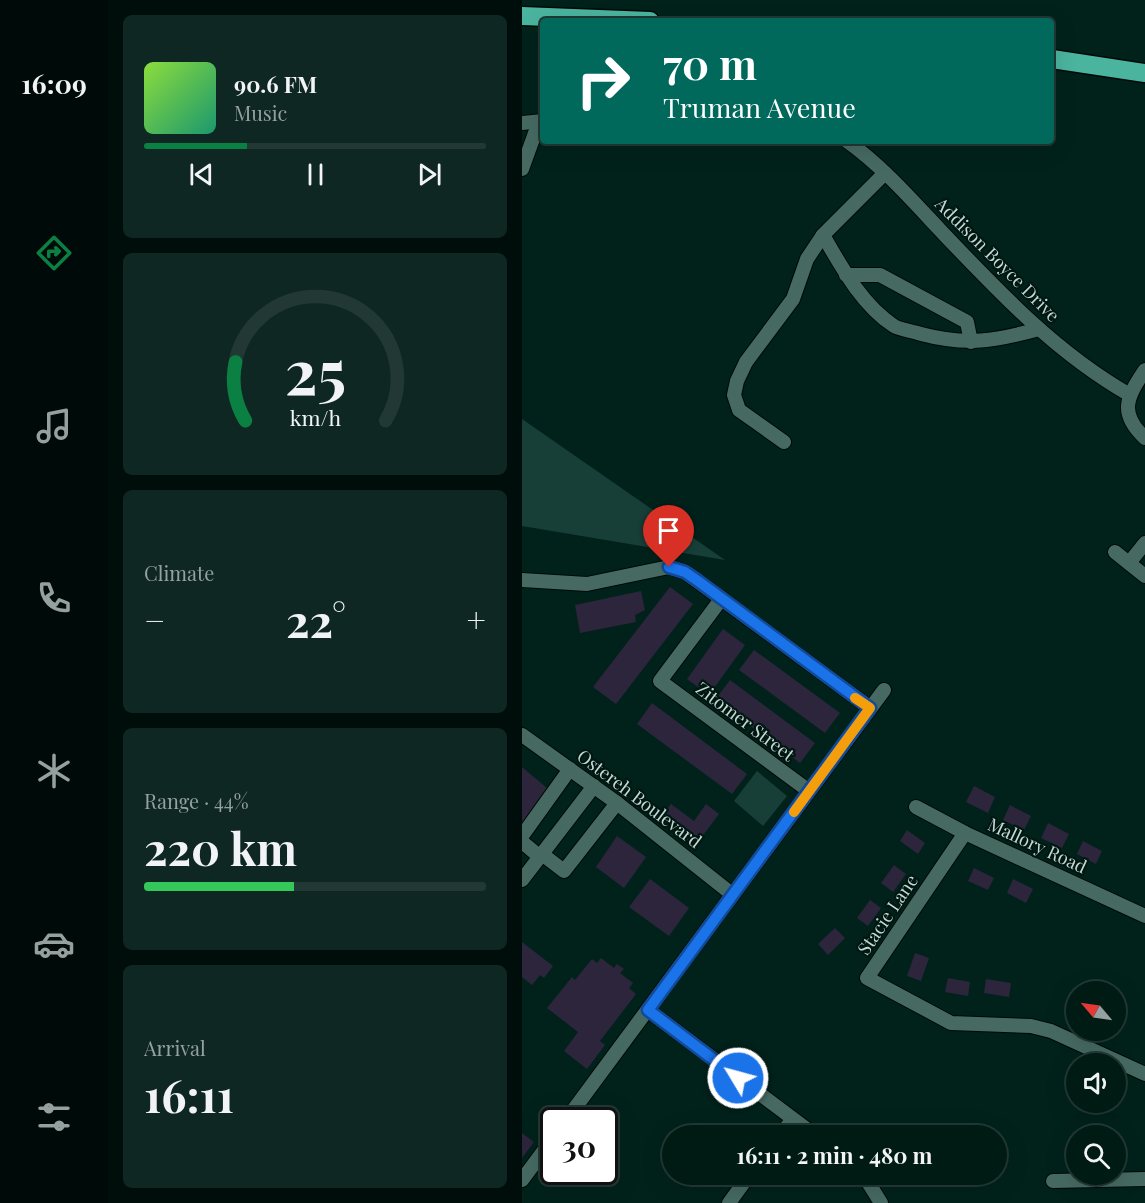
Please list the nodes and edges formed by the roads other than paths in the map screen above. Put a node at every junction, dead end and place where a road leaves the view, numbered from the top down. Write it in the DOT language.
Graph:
graph roads {
  1 [pos="522,16"];
  2 [pos="573,18"];
  3 [pos="1054,59"];
  4 [pos="1145,73"];
  5 [pos="540,122"];
  6 [pos="522,123"];
  7 [pos="540,124"];
  8 [pos="851,144"];
  9 [pos="522,169"];
  10 [pos="885,173"];
  11 [pos="823,236"];
  12 [pos="846,275"];
  13 [pos="1039,329"];
  14 [pos="971,342"];
  15 [pos="1145,370"];
  16 [pos="1130,394"];
  17 [pos="1145,438"];
  18 [pos="784,442"];
  19 [pos="1145,543"];
  20 [pos="1116,552"];
  21 [pos="1129,563"];
  22 [pos="1145,576"];
  23 [pos="522,580"];
  24 [pos="722,598"];
  25 [pos="884,690"];
  26 [pos="870,708"];
  27 [pos="522,735"];
  28 [pos="570,769"];
  29 [pos="594,786"];
  30 [pos="809,791"];
  31 [pos="617,803"];
  32 [pos="916,807"];
  33 [pos="965,832"];
  34 [pos="522,836"];
  35 [pos="522,842"];
  36 [pos="541,855"];
  37 [pos="522,880"];
  38 [pos="733,895"];
  39 [pos="1145,916"];
  40 [pos="648,1010"];
  41 [pos="1145,1074"];
  42 [pos="576,1107"];
  43 [pos="792,1119"];
  44 [pos="788,1125"];
  45 [pos="800,1125"];
  46 [pos="540,1156"];
  47 [pos="1145,1179"];
  48 [pos="522,1180"];
  49 [pos="1053,1181"];
  50 [pos="742,1185"];
  51 [pos="870,1185"];
  52 [pos="729,1203"];
  53 [pos="881,1203"];
  1 -- 2 [label="highway"];
  3 -- 4 [label="highway"];
  5 -- 6 [label="street"];
  7 -- 9 [label="street"];
  8 -- 10 [label="street, Addison Boyce Drive"];
  10 -- 11 [label="street"];
  10 -- 13 [label="street, Addison Boyce Drive"];
  11 -- 12 [label="street"];
  11 -- 18 [label="street"];
  12 -- 14 [label="street"];
  12 -- 14 [label="street"];
  13 -- 14 [label="street"];
  13 -- 16 [label="street, Addison Boyce Drive"];
  15 -- 16 [label="street"];
  16 -- 17 [label="street"];
  19 -- 21 [label="street"];
  20 -- 21 [label="street"];
  21 -- 22 [label="street"];
  23 -- 24 [label="street"];
  24 -- 26 [label="street"];
  24 -- 30 [label="street, Zitomer Street"];
  25 -- 26 [label="street"];
  26 -- 30 [label="street"];
  27 -- 28 [label="street, Ostereh Boulevard"];
  28 -- 29 [label="street, Ostereh Boulevard"];
  28 -- 34 [label="street"];
  29 -- 31 [label="street, Ostereh Boulevard"];
  29 -- 36 [label="street"];
  30 -- 38 [label="street"];
  31 -- 36 [label="street"];
  31 -- 38 [label="street, Ostereh Boulevard"];
  32 -- 33 [label="street, Mallory Road"];
  33 -- 39 [label="street, Mallory Road"];
  33 -- 41 [label="street, Stacie Lane"];
  35 -- 36 [label="street"];
  36 -- 37 [label="street"];
  38 -- 40 [label="street"];
  40 -- 42 [label="street"];
  40 -- 43 [label="street"];
  43 -- 44 [label="street"];
  43 -- 45 [label="street"];
  46 -- 48 [label="street"];
  47 -- 49 [label="street"];
  50 -- 52 [label="street"];
  51 -- 53 [label="street"];
}
